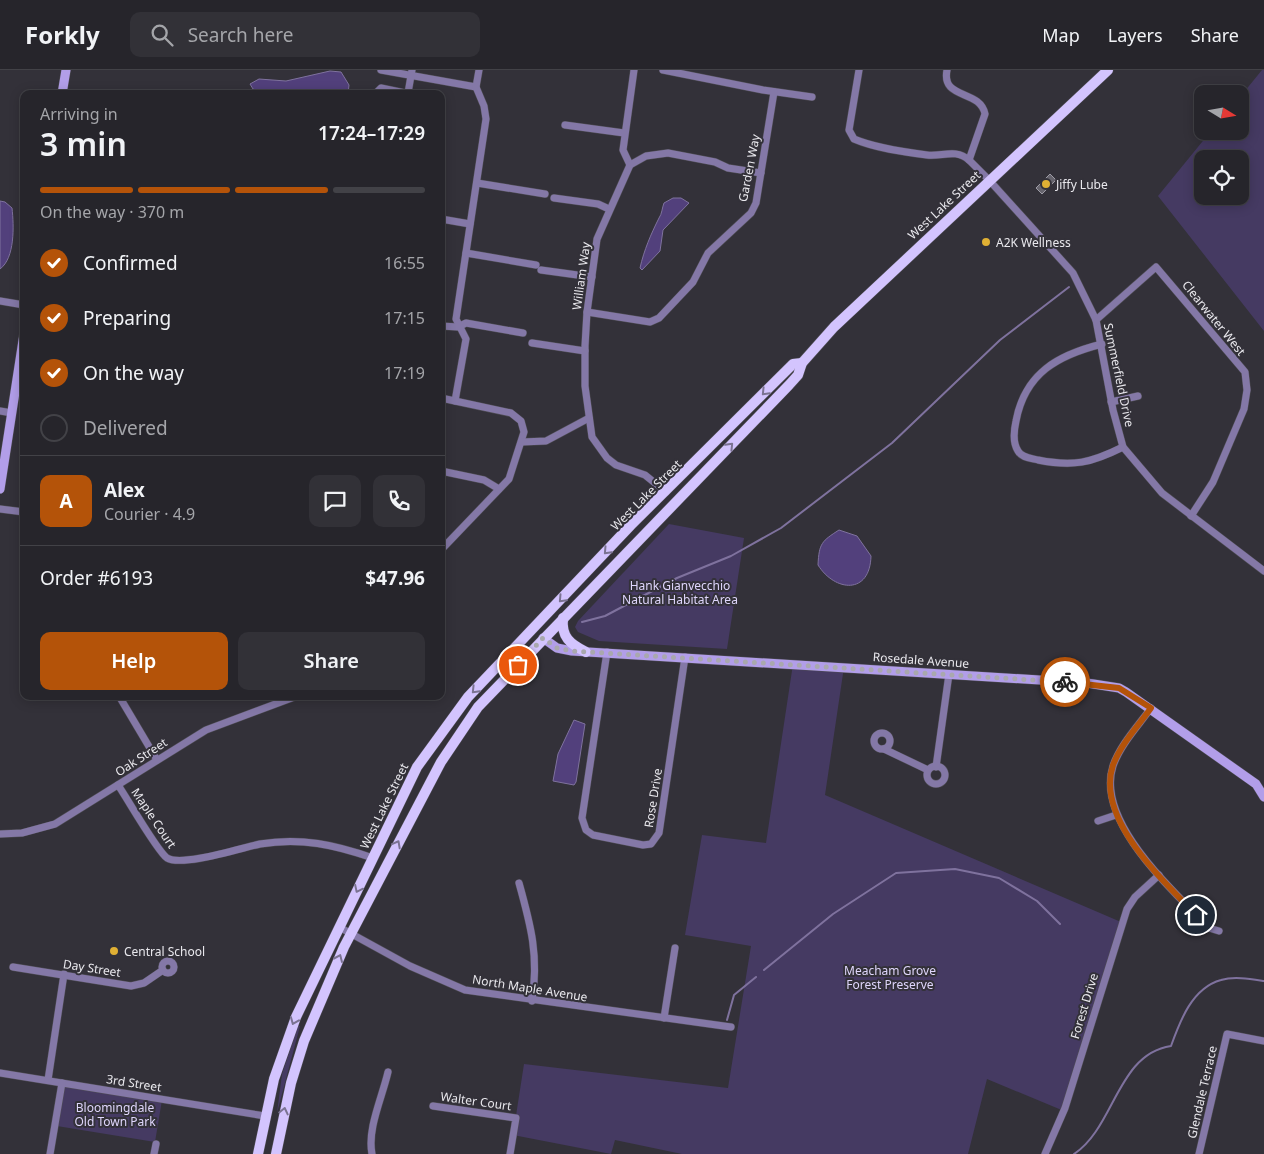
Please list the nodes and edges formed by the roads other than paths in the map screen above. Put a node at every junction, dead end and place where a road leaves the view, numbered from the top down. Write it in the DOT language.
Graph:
graph roads {
  1 [pos="66,70"];
  2 [pos="381,70"];
  3 [pos="479,70"];
  4 [pos="634,70"];
  5 [pos="663,70"];
  6 [pos="859,70"];
  7 [pos="947,70"];
  8 [pos="1108,70"];
  9 [pos="411,73"];
  10 [pos="476,87"];
  11 [pos="63,90"];
  12 [pos="409,90"];
  13 [pos="774,92"];
  14 [pos="812,97"];
  15 [pos="565,125"];
  16 [pos="624,133"];
  17 [pos="968,160"];
  18 [pos="630,165"];
  19 [pos="761,173"];
  20 [pos="989,180"];
  21 [pos="477,183"];
  22 [pos="545,194"];
  23 [pos="554,198"];
  24 [pos="610,209"];
  25 [pos="445,220"];
  26 [pos="470,224"];
  27 [pos="466,253"];
  28 [pos="592,278"];
  29 [pos="0,301"];
  30 [pos="20,304"];
  31 [pos="587,312"];
  32 [pos="1096,320"];
  33 [pos="445,326"];
  34 [pos="458,326"];
  35 [pos="524,333"];
  36 [pos="532,344"];
  37 [pos="1102,344"];
  38 [pos="585,351"];
  39 [pos="20,360"];
  40 [pos="802,364"];
  41 [pos="1138,396"];
  42 [pos="445,399"];
  43 [pos="455,401"];
  44 [pos="1112,402"];
  45 [pos="0,411"];
  46 [pos="12,413"];
  47 [pos="589,418"];
  48 [pos="522,442"];
  49 [pos="1123,447"];
  50 [pos="445,472"];
  51 [pos="0,489"];
  52 [pos="499,489"];
  53 [pos="666,492"];
  54 [pos="0,510"];
  55 [pos="20,512"];
  56 [pos="1191,516"];
  57 [pos="445,546"];
  58 [pos="1263,569"];
  59 [pos="563,618"];
  60 [pos="534,629"];
  61 [pos="543,638"];
  62 [pos="586,652"];
  63 [pos="607,652"];
  64 [pos="685,657"];
  65 [pos="949,674"];
  66 [pos="120,700"];
  67 [pos="278,700"];
  68 [pos="1151,708"];
  69 [pos="884,749"];
  70 [pos="157,760"];
  71 [pos="936,767"];
  72 [pos="928,770"];
  73 [pos="118,785"];
  74 [pos="1264,797"];
  75 [pos="1116,815"];
  76 [pos="1098,821"];
  77 [pos="0,834"];
  78 [pos="373,858"];
  79 [pos="1159,875"];
  80 [pos="519,884"];
  81 [pos="339,927"];
  82 [pos="1219,931"];
  83 [pos="350,933"];
  84 [pos="675,948"];
  85 [pos="13,966"];
  86 [pos="163,970"];
  87 [pos="64,974"];
  88 [pos="532,1001"];
  89 [pos="664,1018"];
  90 [pos="731,1027"];
  91 [pos="1264,1041"];
  92 [pos="388,1072"];
  93 [pos="0,1073"];
  94 [pos="48,1080"];
  95 [pos="62,1083"];
  96 [pos="433,1106"];
  97 [pos="265,1116"];
  98 [pos="156,1144"];
  99 [pos="50,1154"];
  100 [pos="154,1154"];
  101 [pos="258,1154"];
  102 [pos="276,1154"];
  103 [pos="372,1154"];
  104 [pos="510,1154"];
  105 [pos="1045,1154"];
  106 [pos="1199,1154"];
  1 -- 11 [label="street"];
  2 -- 9 [label="street"];
  3 -- 10 [label="street"];
  4 -- 16 [label="street"];
  5 -- 13 [label="street"];
  6 -- 17 [label="street"];
  7 -- 17 [label="street"];
  8 -- 20 [label="main road, West Lake Street"];
  9 -- 10 [label="street"];
  9 -- 12 [label="street"];
  10 -- 21 [label="street"];
  13 -- 14 [label="street"];
  13 -- 19 [label="street, Garden Way"];
  15 -- 16 [label="street"];
  16 -- 18 [label="street"];
  17 -- 20 [label="street, Summerfield Drive"];
  18 -- 19 [label="street"];
  18 -- 24 [label="street, William Way"];
  19 -- 31 [label="street, Garden Way"];
  20 -- 32 [label="street, Summerfield Drive"];
  20 -- 40 [label="main road, West Lake Street"];
  21 -- 22 [label="street"];
  21 -- 26 [label="street"];
  23 -- 24 [label="street"];
  24 -- 28 [label="street, William Way"];
  25 -- 26 [label="street"];
  26 -- 27 [label="street"];
  27 -- 28 [label="street"];
  27 -- 34 [label="street"];
  28 -- 31 [label="street, William Way"];
  29 -- 30 [label="street"];
  31 -- 38 [label="street, William Way"];
  32 -- 37 [label="street, Summerfield Drive"];
  32 -- 56 [label="street, Clearwater West"];
  33 -- 34 [label="street"];
  34 -- 35 [label="street"];
  34 -- 43 [label="street"];
  36 -- 38 [label="street"];
  37 -- 44 [label="street, Summerfield Drive"];
  37 -- 49 [label="street"];
  38 -- 47 [label="street, William Way"];
  39 -- 46 [label="street"];
  40 -- 53 [label="main road, West Lake Street, one-way"];
  59 -- 40 [label="main road, West Lake Street, one-way"];
  41 -- 44 [label="street"];
  42 -- 43 [label="street"];
  43 -- 48 [label="street"];
  44 -- 49 [label="street, Summerfield Drive"];
  45 -- 46 [label="street"];
  46 -- 51 [label="street"];
  47 -- 48 [label="street"];
  47 -- 53 [label="street, William Way"];
  48 -- 52 [label="street"];
  49 -- 56 [label="street, Summerfield Drive"];
  50 -- 52 [label="street"];
  52 -- 57 [label="street"];
  53 -- 60 [label="main road, West Lake Street, one-way"];
  54 -- 55 [label="street"];
  56 -- 58 [label="street, Summerfield Drive"];
  59 -- 61 [label="main road, West Lake Street"];
  59 -- 62 [label="main road"];
  60 -- 61 [label="main road"];
  60 -- 78 [label="main road, West Lake Street, one-way"];
  61 -- 62 [label="street, Rosedale Avenue"];
  83 -- 61 [label="main road, West Lake Street, one-way"];
  62 -- 63 [label="street, Rosedale Avenue"];
  63 -- 64 [label="street, Rosedale Avenue"];
  63 -- 64 [label="street, Rose Drive"];
  64 -- 65 [label="street, Rosedale Avenue"];
  65 -- 68 [label="street, Rosedale Avenue"];
  65 -- 71 [label="street"];
  66 -- 70 [label="street"];
  67 -- 70 [label="street, Oak Street"];
  68 -- 74 [label="street, Rosedale Avenue"];
  68 -- 75 [label="street"];
  69 -- 72 [label="street"];
  70 -- 73 [label="street, Oak Street"];
  71 -- 72 [label="street"];
  71 -- 72 [label="street"];
  73 -- 77 [label="street, Oak Street"];
  73 -- 78 [label="street, Maple Court"];
  75 -- 76 [label="street"];
  75 -- 79 [label="street"];
  78 -- 81 [label="main road, West Lake Street, one-way"];
  79 -- 82 [label="street"];
  79 -- 105 [label="street, Forest Drive"];
  80 -- 88 [label="street"];
  81 -- 83 [label="street, North Maple Avenue"];
  81 -- 97 [label="main road, West Lake Street, one-way"];
  83 -- 88 [label="street, North Maple Avenue"];
  102 -- 83 [label="main road, West Lake Street, one-way"];
  84 -- 89 [label="street"];
  85 -- 87 [label="street, Day Street"];
  86 -- 87 [label="street, Day Street"];
  87 -- 94 [label="street"];
  88 -- 89 [label="street, North Maple Avenue"];
  89 -- 90 [label="street, North Maple Avenue"];
  91 -- 106 [label="street, Glendale Terrace"];
  92 -- 103 [label="street"];
  93 -- 94 [label="street, 3rd Street"];
  94 -- 95 [label="street, 3rd Street"];
  95 -- 97 [label="street, 3rd Street"];
  95 -- 99 [label="street"];
  96 -- 104 [label="street, Walter Court"];
  97 -- 101 [label="main road, West Lake Street"];
  98 -- 100 [label="street"];
}
